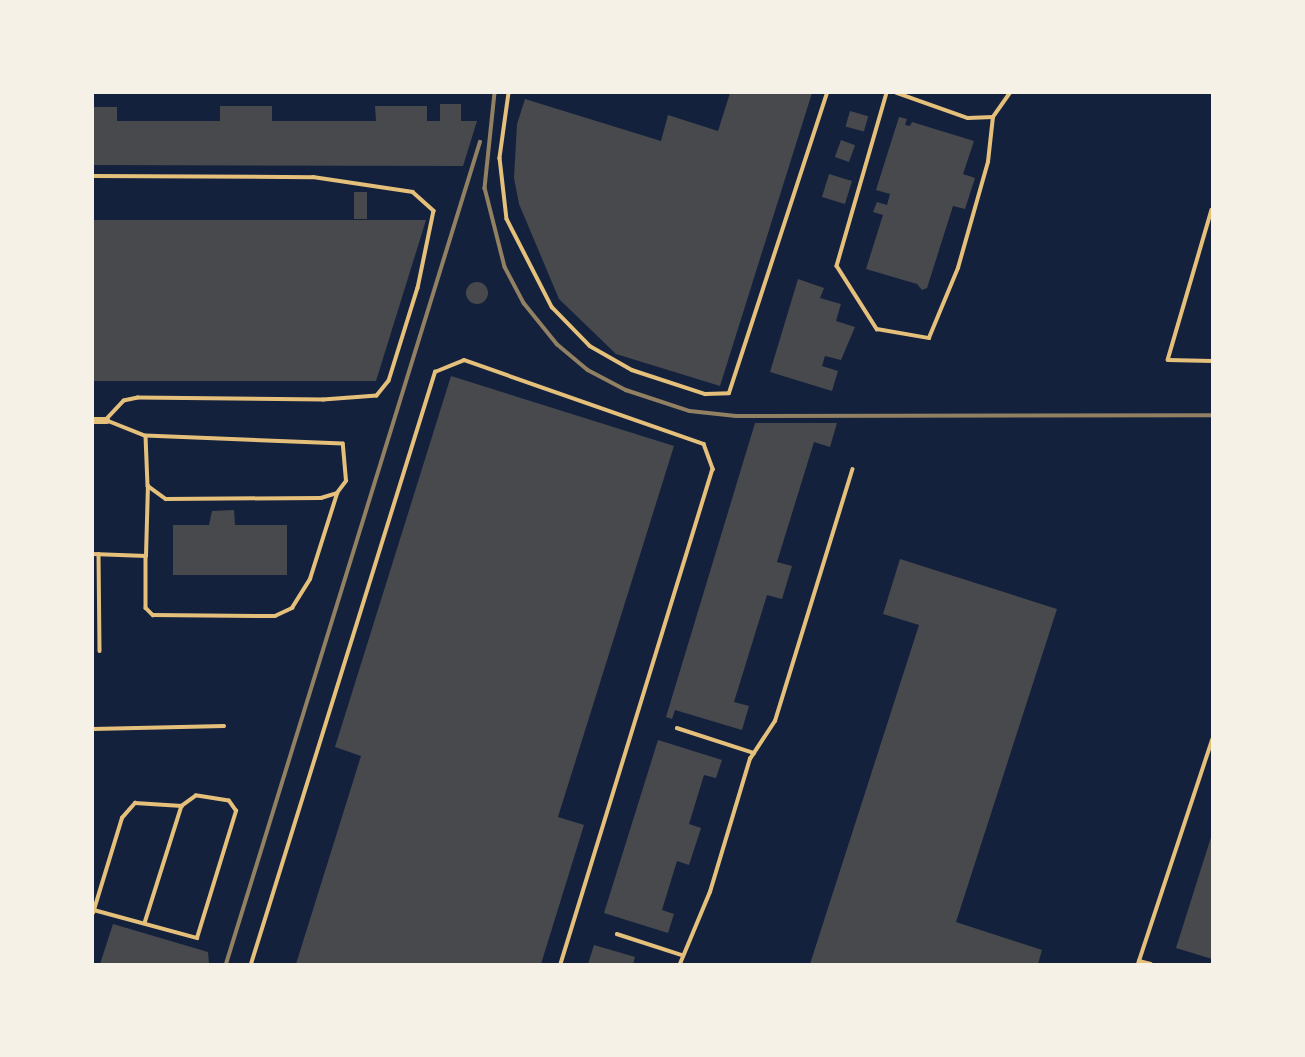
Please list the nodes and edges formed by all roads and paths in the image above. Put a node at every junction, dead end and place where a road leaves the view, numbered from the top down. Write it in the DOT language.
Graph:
graph roads {
  1 [pos="509,93"];
  2 [pos="827,93"];
  3 [pos="887,93"];
  4 [pos="897,93"];
  5 [pos="1010,93"];
  6 [pos="993,117"];
  7 [pos="93,176"];
  8 [pos="1212,210"];
  9 [pos="1212,361"];
  10 [pos="93,420"];
  11 [pos="107,420"];
  12 [pos="146,436"];
  13 [pos="852,470"];
  14 [pos="148,486"];
  15 [pos="337,493"];
  16 [pos="93,554"];
  17 [pos="99,554"];
  18 [pos="146,556"];
  19 [pos="100,651"];
  20 [pos="224,726"];
  21 [pos="677,728"];
  22 [pos="93,729"];
  23 [pos="1212,740"];
  24 [pos="754,753"];
  25 [pos="182,806"];
  26 [pos="93,911"];
  27 [pos="145,923"];
  28 [pos="617,934"];
  29 [pos="683,955"];
  30 [pos="1138,962"];
  31 [pos="251,964"];
  32 [pos="561,964"];
  33 [pos="680,964"];
  34 [pos="1151,964"];
  1 -- 2 [label="lane"];
  3 -- 6 [label="lane"];
  4 -- 6 [label="lane"];
  5 -- 6 [label="lane"];
  7 -- 11 [label="lane"];
  8 -- 9 [label="lane"];
  10 -- 11 [label="street"];
  11 -- 12 [label="lane"];
  12 -- 14 [label="lane"];
  12 -- 15 [label="lane"];
  13 -- 24 [label="lane"];
  14 -- 15 [label="lane"];
  14 -- 18 [label="lane"];
  15 -- 18 [label="lane"];
  16 -- 17 [label="lane"];
  17 -- 18 [label="lane"];
  17 -- 19 [label="lane"];
  20 -- 22 [label="lane"];
  21 -- 24 [label="lane"];
  23 -- 30 [label="lane"];
  24 -- 29 [label="lane"];
  25 -- 26 [label="lane"];
  25 -- 27 [label="lane"];
  25 -- 27 [label="lane"];
  26 -- 27 [label="lane"];
  28 -- 29 [label="lane"];
  29 -- 33 [label="lane"];
  30 -- 34 [label="lane"];
  31 -- 32 [label="lane"];
}
